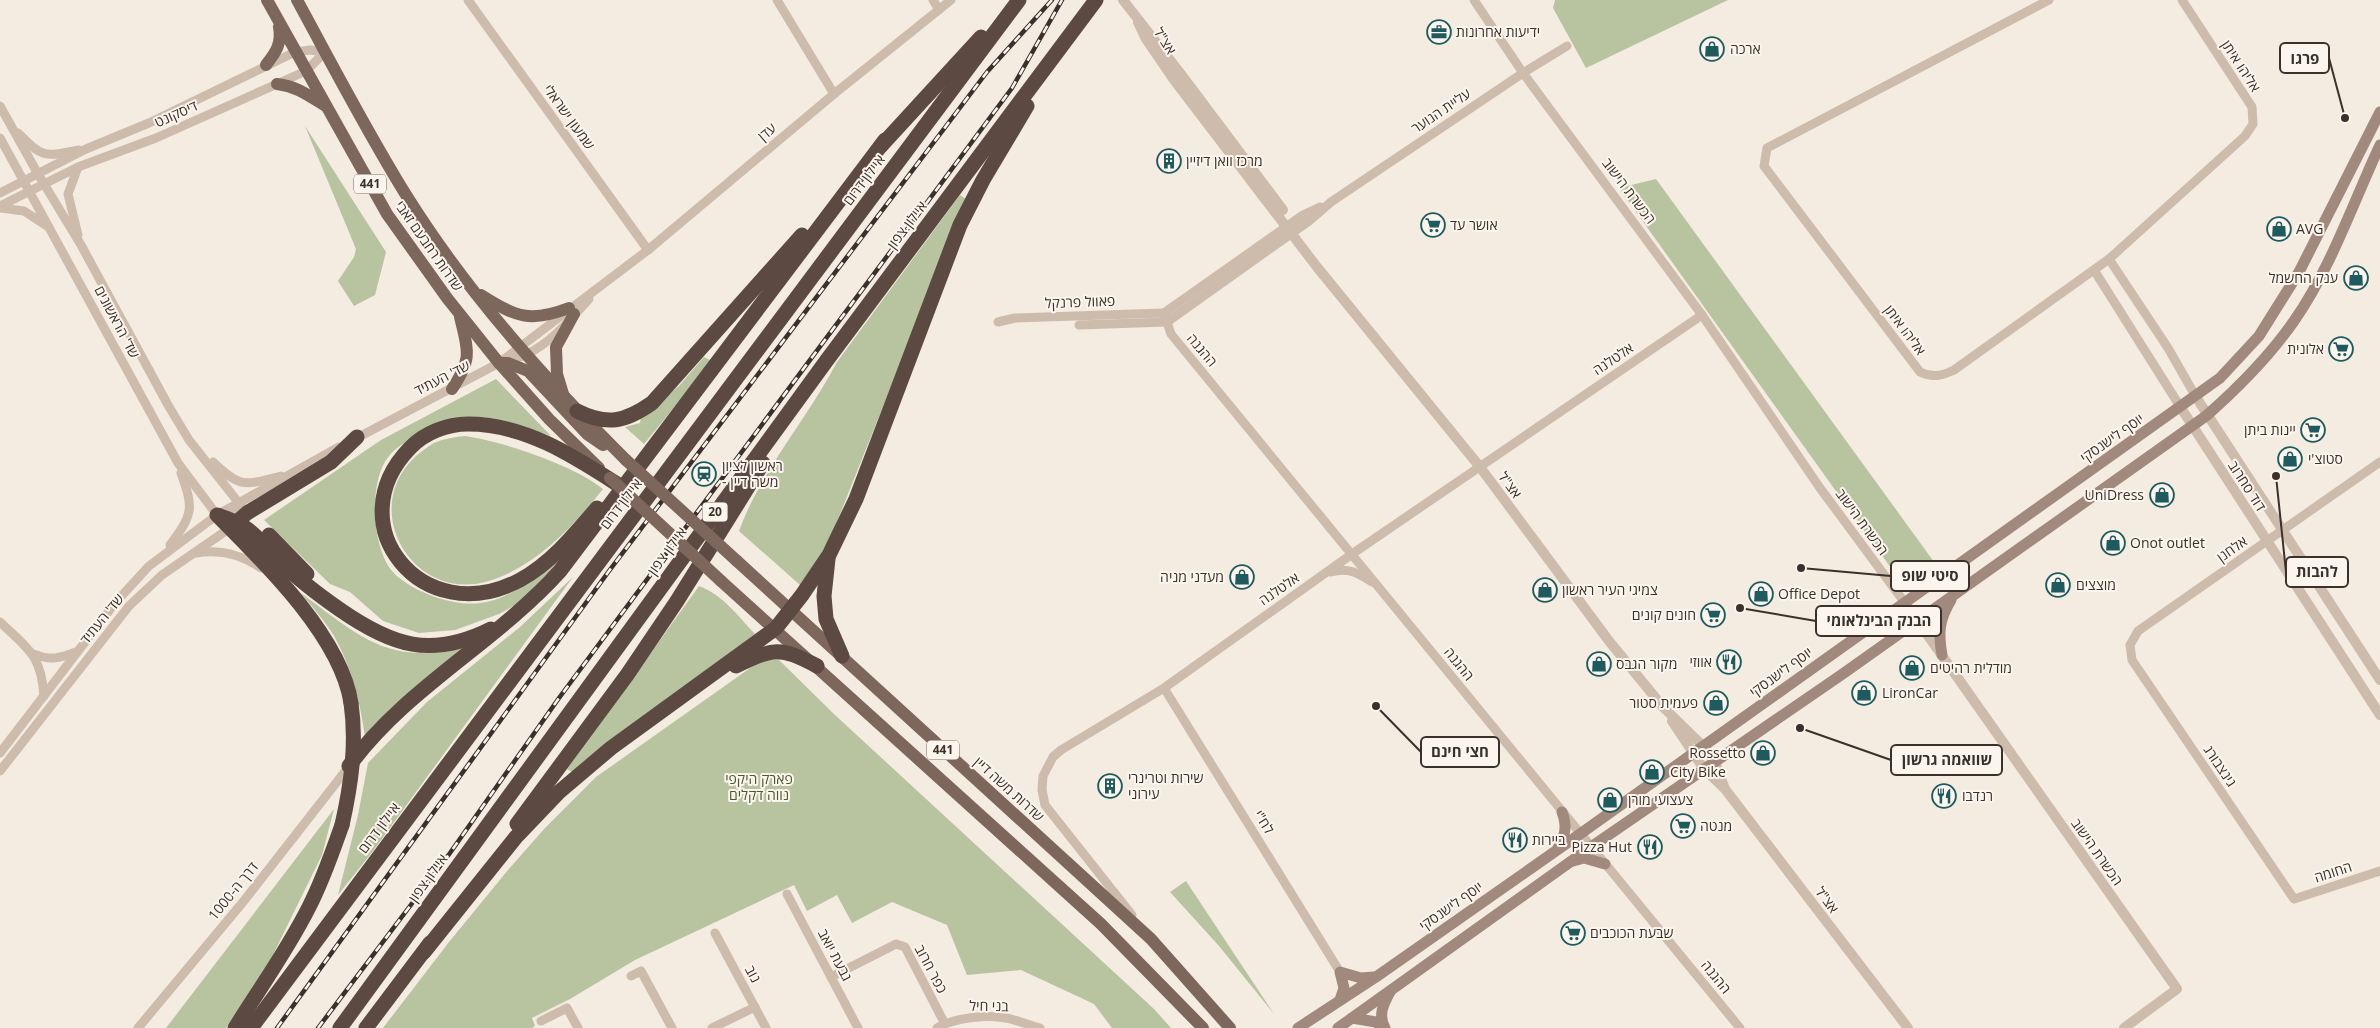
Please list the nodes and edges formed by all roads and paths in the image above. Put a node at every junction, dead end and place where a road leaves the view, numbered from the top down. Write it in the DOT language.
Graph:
graph roads {
  1 [pos="267,0"];
  2 [pos="297,0"];
  3 [pos="468,0"];
  4 [pos="777,0"];
  5 [pos="933,0"];
  6 [pos="951,0"];
  7 [pos="1018,0"];
  8 [pos="1096,0"];
  9 [pos="1123,0"];
  10 [pos="1474,0"];
  11 [pos="2049,0"];
  12 [pos="2182,0"];
  13 [pos="939,10"];
  14 [pos="278,20"];
  15 [pos="1567,46"];
  16 [pos="295,52"];
  17 [pos="325,52"];
  18 [pos="266,65"];
  19 [pos="306,71"];
  20 [pos="1523,73"];
  21 [pos="277,84"];
  22 [pos="834,94"];
  23 [pos="0,106"];
  24 [pos="326,107"];
  25 [pos="2380,112"];
  26 [pos="11,128"];
  27 [pos="0,138"];
  28 [pos="885,140"];
  29 [pos="2380,145"];
  30 [pos="86,148"];
  31 [pos="78,167"];
  32 [pos="38,174"];
  33 [pos="25,182"];
  34 [pos="44,185"];
  35 [pos="31,191"];
  36 [pos="0,193"];
  37 [pos="0,207"];
  38 [pos="50,227"];
  39 [pos="1292,228"];
  40 [pos="80,245"];
  41 [pos="648,250"];
  42 [pos="2108,259"];
  43 [pos="2094,270"];
  44 [pos="473,290"];
  45 [pos="572,311"];
  46 [pos="458,312"];
  47 [pos="1702,315"];
  48 [pos="1165,317"];
  49 [pos="998,322"];
  50 [pos="522,351"];
  51 [pos="826,360"];
  52 [pos="499,363"];
  53 [pos="452,389"];
  54 [pos="565,398"];
  55 [pos="2196,398"];
  56 [pos="2181,408"];
  57 [pos="577,411"];
  58 [pos="2206,416"];
  59 [pos="2192,426"];
  60 [pos="357,437"];
  61 [pos="189,440"];
  62 [pos="656,441"];
  63 [pos="626,460"];
  64 [pos="2380,462"];
  65 [pos="178,463"];
  66 [pos="1480,467"];
  67 [pos="293,473"];
  68 [pos="612,480"];
  69 [pos="217,515"];
  70 [pos="237,520"];
  71 [pos="2282,530"];
  72 [pos="2267,541"];
  73 [pos="191,554"];
  74 [pos="1352,554"];
  75 [pos="829,555"];
  76 [pos="161,556"];
  77 [pos="1322,576"];
  78 [pos="276,577"];
  79 [pos="1379,587"];
  80 [pos="1954,596"];
  81 [pos="1902,598"];
  82 [pos="791,609"];
  83 [pos="513,618"];
  84 [pos="1918,621"];
  85 [pos="0,622"];
  86 [pos="776,628"];
  87 [pos="2130,645"];
  88 [pos="78,651"];
  89 [pos="34,654"];
  90 [pos="1942,655"];
  91 [pos="842,656"];
  92 [pos="817,666"];
  93 [pos="2380,680"];
  94 [pos="694,687"];
  95 [pos="1164,688"];
  96 [pos="44,696"];
  97 [pos="1663,707"];
  98 [pos="2380,715"];
  99 [pos="1703,746"];
  100 [pos="0,753"];
  101 [pos="1693,754"];
  102 [pos="1715,762"];
  103 [pos="347,769"];
  104 [pos="1704,769"];
  105 [pos="0,771"];
  106 [pos="1725,789"];
  107 [pos="1562,812"];
  108 [pos="1580,834"];
  109 [pos="1591,847"];
  110 [pos="1555,851"];
  111 [pos="1569,863"];
  112 [pos="1605,864"];
  113 [pos="2380,871"];
  114 [pos="787,894"];
  115 [pos="2294,899"];
  116 [pos="715,933"];
  117 [pos="1151,939"];
  118 [pos="424,952"];
  119 [pos="1340,972"];
  120 [pos="631,976"];
  121 [pos="1376,977"];
  122 [pos="831,978"];
  123 [pos="1391,991"];
  124 [pos="1340,1000"];
  125 [pos="755,1007"];
  126 [pos="1352,1018"];
  127 [pos="541,1021"];
  128 [pos="941,1026"];
  129 [pos="138,1028"];
  130 [pos="235,1028"];
  131 [pos="251,1028"];
  132 [pos="340,1028"];
  133 [pos="366,1028"];
  134 [pos="578,1028"];
  135 [pos="672,1028"];
  136 [pos="712,1028"];
  137 [pos="766,1028"];
  138 [pos="858,1028"];
  139 [pos="1040,1028"];
  140 [pos="1203,1028"];
  141 [pos="1230,1028"];
  142 [pos="1298,1028"];
  143 [pos="1338,1028"];
  144 [pos="1384,1028"];
  145 [pos="1740,1028"];
  146 [pos="1908,1028"];
  147 [pos="2124,1028"];
  1 -- 14 [label="main road, שדרות רחבעם זאבי / 441"];
  2 -- 17 [label="main road, שדרות רחבעם זאבי / 441"];
  3 -- 41 [label="street, שמעון ישראלי"];
  4 -- 22 [label="street"];
  5 -- 13 [label="street"];
  6 -- 13 [label="street, עדן"];
  7 -- 28 [label="highway"];
  7 -- 131 [label="highway, איילון דרום"];
  8 -- 51 [label="highway, איילון צפון / 20"];
  8 -- 75 [label="highway"];
  9 -- 39 [label="street, אצ\"ל"];
  10 -- 20 [label="street, הכשרת הישוב"];
  11 -- 43 [label="street, אליהו איתן"];
  12 -- 42 [label="street, אליהו איתן"];
  13 -- 22 [label="street, עדן"];
  14 -- 16 [label="main road, שדרות רחבעם זאבי / 441"];
  14 -- 18 [label="main road"];
  15 -- 20 [label="street, עליית הנוער"];
  16 -- 17 [label="street"];
  16 -- 18 [label="street, דיסקונט"];
  16 -- 19 [label="main road, שדרות רחבעם זאבי / 441"];
  17 -- 19 [label="street, דיסקונט"];
  17 -- 44 [label="main road, שדרות רחבעם זאבי / 441"];
  18 -- 30 [label="street, דיסקונט"];
  19 -- 21 [label="street, דיסקונט"];
  19 -- 24 [label="main road, שדרות רחבעם זאבי / 441"];
  20 -- 39 [label="street, עליית הנוער"];
  20 -- 47 [label="street, הכשרת הישוב"];
  21 -- 24 [label="main road"];
  21 -- 31 [label="street, דיסקונט"];
  22 -- 41 [label="street, עדן"];
  23 -- 26 [label="street, שד' הראשונים"];
  24 -- 46 [label="main road, שדרות רחבעם זאבי / 441"];
  25 -- 55 [label="main road, יוסף לישנסקי"];
  26 -- 30 [label="street"];
  26 -- 32 [label="street, שד' הראשונים"];
  27 -- 33 [label="street, שד' הראשונים"];
  28 -- 57 [label="highway"];
  28 -- 62 [label="highway"];
  29 -- 58 [label="main road"];
  30 -- 32 [label="street"];
  31 -- 34 [label="street, דיסקונט"];
  31 -- 40 [label="street"];
  32 -- 33 [label="street"];
  32 -- 34 [label="street, שד' הראשונים"];
  33 -- 35 [label="street, שד' הראשונים"];
  33 -- 36 [label="street"];
  34 -- 35 [label="street, דיסקונט"];
  34 -- 40 [label="street, שד' הראשונים"];
  35 -- 37 [label="street, דיסקונט"];
  35 -- 38 [label="street, שד' הראשונים"];
  37 -- 38 [label="street"];
  38 -- 65 [label="street, שד' הראשונים"];
  39 -- 48 [label="street, עליית הנוער"];
  39 -- 66 [label="street, אצ\"ל"];
  40 -- 61 [label="street, שד' הראשונים"];
  41 -- 45 [label="street, עדן"];
  42 -- 43 [label="street, אליהו איתן"];
  42 -- 55 [label="street, דוד סחרוב"];
  43 -- 56 [label="street, דוד סחרוב"];
  44 -- 45 [label="main road"];
  44 -- 50 [label="main road, שדרות רחבעם זאבי / 441"];
  45 -- 50 [label="street, עדן"];
  45 -- 54 [label="main road"];
  46 -- 52 [label="main road, שדרות רחבעם זאבי / 441"];
  46 -- 53 [label="main road"];
  47 -- 66 [label="street, אלטלנה"];
  47 -- 81 [label="street, הכשרת הישוב"];
  48 -- 49 [label="street, פאוול פרנקל"];
  48 -- 74 [label="street, ההגנה"];
  50 -- 52 [label="street, עדן"];
  50 -- 54 [label="main road, שדרות רחבעם זאבי / 441"];
  51 -- 118 [label="highway"];
  51 -- 132 [label="highway, איילון צפון / 20"];
  52 -- 53 [label="street, שד' העתיד"];
  52 -- 63 [label="main road, 441"];
  52 -- 68 [label="main road, שדרות רחבעם זאבי / 441"];
  53 -- 60 [label="street, שד' העתיד"];
  54 -- 57 [label="main road, שדרות רחבעם זאבי / 441"];
  55 -- 56 [label="main road, יוסף לישנסקי"];
  55 -- 58 [label="street, דוד סחרוב"];
  56 -- 59 [label="street, דוד סחרוב"];
  56 -- 81 [label="main road, יוסף לישנסקי"];
  57 -- 63 [label="main road, שדרות רחבעם זאבי / 441"];
  58 -- 59 [label="main road"];
  58 -- 71 [label="street, דוד סחרוב"];
  59 -- 72 [label="street, דוד סחרוב"];
  59 -- 80 [label="main road"];
  60 -- 67 [label="street, שד' העתיד"];
  60 -- 70 [label="highway"];
  61 -- 67 [label="street"];
  61 -- 70 [label="street"];
  62 -- 68 [label="highway"];
  62 -- 83 [label="highway"];
  63 -- 82 [label="main road, שדרות משה דיין / 441, bridge"];
  64 -- 71 [label="street, אלחנן"];
  65 -- 69 [label="street, שד' הראשונים"];
  65 -- 76 [label="street"];
  66 -- 74 [label="street, אלטלנה"];
  66 -- 97 [label="street, אצ\"ל"];
  67 -- 70 [label="street, שד' העתיד"];
  68 -- 86 [label="main road, 441, bridge"];
  69 -- 70 [label="highway"];
  69 -- 70 [label="street, שד' העתיד"];
  69 -- 76 [label="street, שד' העתיד"];
  70 -- 73 [label="street, שד' העתיד"];
  70 -- 78 [label="highway"];
  70 -- 83 [label="highway"];
  71 -- 72 [label="street, אלחנן"];
  71 -- 93 [label="street, דוד סחרוב"];
  72 -- 87 [label="street, אלחנן"];
  72 -- 98 [label="street, דוד סחרוב"];
  73 -- 78 [label="street"];
  73 -- 105 [label="street, שד' העתיד"];
  74 -- 77 [label="street, אלטלנה"];
  74 -- 79 [label="street, ההגנה"];
  75 -- 82 [label="highway"];
  75 -- 91 [label="highway"];
  76 -- 88 [label="street, שד' העתיד"];
  77 -- 79 [label="street"];
  77 -- 95 [label="street, אלטלנה"];
  78 -- 130 [label="highway, bridge"];
  79 -- 107 [label="street, ההגנה"];
  80 -- 84 [label="main road"];
  80 -- 90 [label="main road"];
  81 -- 84 [label="street, הכשרת הישוב"];
  81 -- 99 [label="main road, יוסף לישנסקי"];
  82 -- 86 [label="highway"];
  82 -- 91 [label="main road, שדרות משה דיין / 441"];
  83 -- 103 [label="highway"];
  84 -- 90 [label="street, הכשרת הישוב"];
  84 -- 102 [label="main road"];
  85 -- 89 [label="street"];
  86 -- 92 [label="main road, 441"];
  86 -- 94 [label="highway"];
  87 -- 115 [label="street, גינצבורג"];
  88 -- 89 [label="street"];
  88 -- 96 [label="street, שד' העתיד"];
  89 -- 96 [label="street"];
  90 -- 147 [label="street, הכשרת הישוב"];
  91 -- 117 [label="main road, שדרות משה דיין / 441"];
  92 -- 94 [label="highway"];
  92 -- 140 [label="main road, 441"];
  94 -- 118 [label="highway"];
  95 -- 117 [label="street, אלטלנה"];
  95 -- 119 [label="street, לח\"י"];
  96 -- 100 [label="street, שד' העתיד"];
  97 -- 99 [label="street, אצ\"ל"];
  97 -- 101 [label="street, אצ\"ל"];
  99 -- 101 [label="main road, יוסף לישנסקי"];
  99 -- 102 [label="street, אצ\"ל"];
  101 -- 104 [label="street, אצ\"ל"];
  101 -- 108 [label="main road, יוסף לישנסקי"];
  102 -- 104 [label="main road"];
  102 -- 106 [label="street, אצ\"ל"];
  103 -- 129 [label="street, דרך ה-1000"];
  104 -- 106 [label="street, אצ\"ל"];
  104 -- 109 [label="main road"];
  106 -- 146 [label="street, אצ\"ל"];
  107 -- 108 [label="street, ההגנה"];
  107 -- 110 [label="main road"];
  108 -- 109 [label="street, ההגנה"];
  108 -- 110 [label="main road, יוסף לישנסקי"];
  109 -- 111 [label="main road"];
  109 -- 112 [label="street, ההגנה"];
  110 -- 121 [label="main road, יוסף לישנסקי"];
  111 -- 112 [label="main road"];
  111 -- 123 [label="main road"];
  112 -- 145 [label="street, ההגנה"];
  113 -- 115 [label="street, החומה"];
  114 -- 122 [label="street, גבעת יואב"];
  116 -- 125 [label="street, נוב"];
  117 -- 141 [label="main road, שדרות משה דיין / 441"];
  118 -- 133 [label="highway"];
  119 -- 121 [label="main road"];
  119 -- 124 [label="main road"];
  120 -- 135 [label="street"];
  121 -- 124 [label="main road, יוסף לישנסקי"];
  122 -- 128 [label="street, כפר חרוב"];
  122 -- 138 [label="street, גבעת יואב"];
  123 -- 126 [label="main road"];
  123 -- 144 [label="main road"];
  124 -- 142 [label="main road, יוסף לישנסקי"];
  125 -- 136 [label="street"];
  125 -- 137 [label="street, נוב"];
  126 -- 143 [label="main road"];
  126 -- 144 [label="main road"];
  127 -- 134 [label="street"];
  128 -- 139 [label="street, בני חיל"];
}
